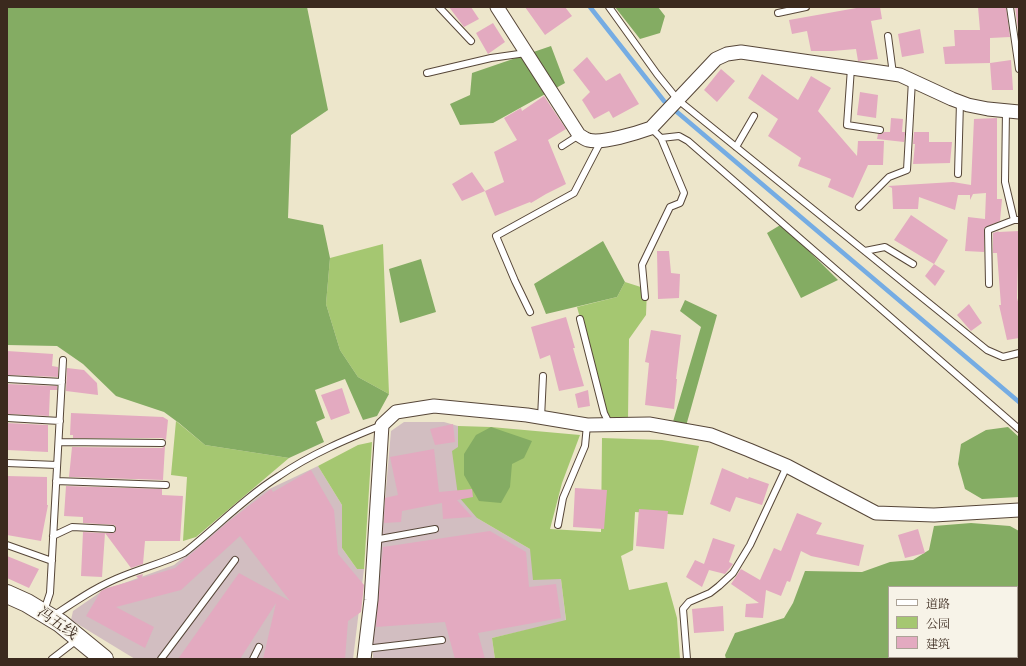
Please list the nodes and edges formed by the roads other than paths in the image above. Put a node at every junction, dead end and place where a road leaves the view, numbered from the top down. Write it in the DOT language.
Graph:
graph roads {
  1 [pos="438,7"];
  2 [pos="497,7"];
  3 [pos="609,7"];
  4 [pos="806,7"];
  5 [pos="1010,7"];
  6 [pos="778,13"];
  7 [pos="888,36"];
  8 [pos="471,41"];
  9 [pos="526,53"];
  10 [pos="851,68"];
  11 [pos="1019,68"];
  12 [pos="427,73"];
  13 [pos="893,74"];
  14 [pos="912,80"];
  15 [pos="678,100"];
  16 [pos="960,102"];
  17 [pos="1006,110"];
  18 [pos="1019,112"];
  19 [pos="754,116"];
  20 [pos="651,128"];
  21 [pos="880,130"];
  22 [pos="579,135"];
  23 [pos="662,138"];
  24 [pos="602,140"];
  25 [pos="562,146"];
  26 [pos="736,148"];
  27 [pos="958,174"];
  28 [pos="859,207"];
  29 [pos="1016,220"];
  30 [pos="865,251"];
  31 [pos="913,264"];
  32 [pos="989,284"];
  33 [pos="645,297"];
  34 [pos="530,312"];
  35 [pos="580,319"];
  36 [pos="1019,353"];
  37 [pos="63,360"];
  38 [pos="543,376"];
  39 [pos="7,379"];
  40 [pos="62,382"];
  41 [pos="7,418"];
  42 [pos="541,418"];
  43 [pos="60,421"];
  44 [pos="382,425"];
  45 [pos="587,425"];
  46 [pos="610,425"];
  47 [pos="1019,429"];
  48 [pos="58,442"];
  49 [pos="162,443"];
  50 [pos="7,463"];
  51 [pos="57,464"];
  52 [pos="787,466"];
  53 [pos="56,481"];
  54 [pos="166,485"];
  55 [pos="1019,510"];
  56 [pos="558,525"];
  57 [pos="112,529"];
  58 [pos="435,529"];
  59 [pos="53,536"];
  60 [pos="374,540"];
  61 [pos="7,545"];
  62 [pos="235,560"];
  63 [pos="52,561"];
  64 [pos="7,594"];
  65 [pos="47,615"];
  66 [pos="79,638"];
  67 [pos="442,640"];
  68 [pos="259,647"];
  69 [pos="365,654"];
  70 [pos="52,659"];
  71 [pos="104,659"];
  72 [pos="161,659"];
  73 [pos="253,659"];
  74 [pos="687,659"];
  1 -- 8 [label="lane"];
  2 -- 9 [label="street"];
  3 -- 15 [label="lane"];
  4 -- 6 [label="lane"];
  5 -- 11 [label="lane"];
  7 -- 13 [label="lane"];
  9 -- 12 [label="lane"];
  9 -- 22 [label="street"];
  10 -- 13 [label="street"];
  10 -- 15 [label="street"];
  10 -- 21 [label="lane"];
  13 -- 14 [label="street"];
  14 -- 16 [label="street"];
  14 -- 28 [label="lane"];
  15 -- 20 [label="street"];
  15 -- 26 [label="lane"];
  16 -- 17 [label="street"];
  16 -- 27 [label="lane"];
  17 -- 18 [label="street"];
  17 -- 29 [label="lane"];
  19 -- 26 [label="lane"];
  20 -- 23 [label="lane"];
  20 -- 24 [label="street"];
  22 -- 24 [label="street"];
  22 -- 25 [label="lane"];
  23 -- 33 [label="lane"];
  23 -- 47 [label="lane"];
  24 -- 34 [label="lane"];
  26 -- 30 [label="lane"];
  29 -- 32 [label="lane"];
  30 -- 31 [label="lane"];
  30 -- 36 [label="lane"];
  35 -- 46 [label="lane"];
  37 -- 40 [label="lane"];
  38 -- 42 [label="lane"];
  39 -- 40 [label="lane"];
  40 -- 43 [label="lane"];
  41 -- 43 [label="lane"];
  42 -- 44 [label="street"];
  42 -- 45 [label="street"];
  43 -- 48 [label="lane"];
  44 -- 60 [label="street"];
  44 -- 65 [label="lane"];
  45 -- 46 [label="street"];
  45 -- 56 [label="lane"];
  46 -- 52 [label="street"];
  48 -- 49 [label="lane"];
  48 -- 51 [label="lane"];
  50 -- 51 [label="lane"];
  51 -- 53 [label="lane"];
  52 -- 55 [label="street"];
  52 -- 74 [label="lane"];
  53 -- 54 [label="lane"];
  53 -- 59 [label="lane"];
  57 -- 59 [label="lane"];
  58 -- 60 [label="lane"];
  59 -- 63 [label="lane"];
  60 -- 69 [label="street"];
  61 -- 63 [label="lane"];
  62 -- 72 [label="lane"];
  63 -- 65 [label="lane"];
  64 -- 65 [label="street, 冯五线"];
  65 -- 66 [label="street, 冯五线"];
  66 -- 70 [label="lane"];
  66 -- 71 [label="street, 冯五线"];
  67 -- 69 [label="lane"];
  68 -- 73 [label="lane"];
}
